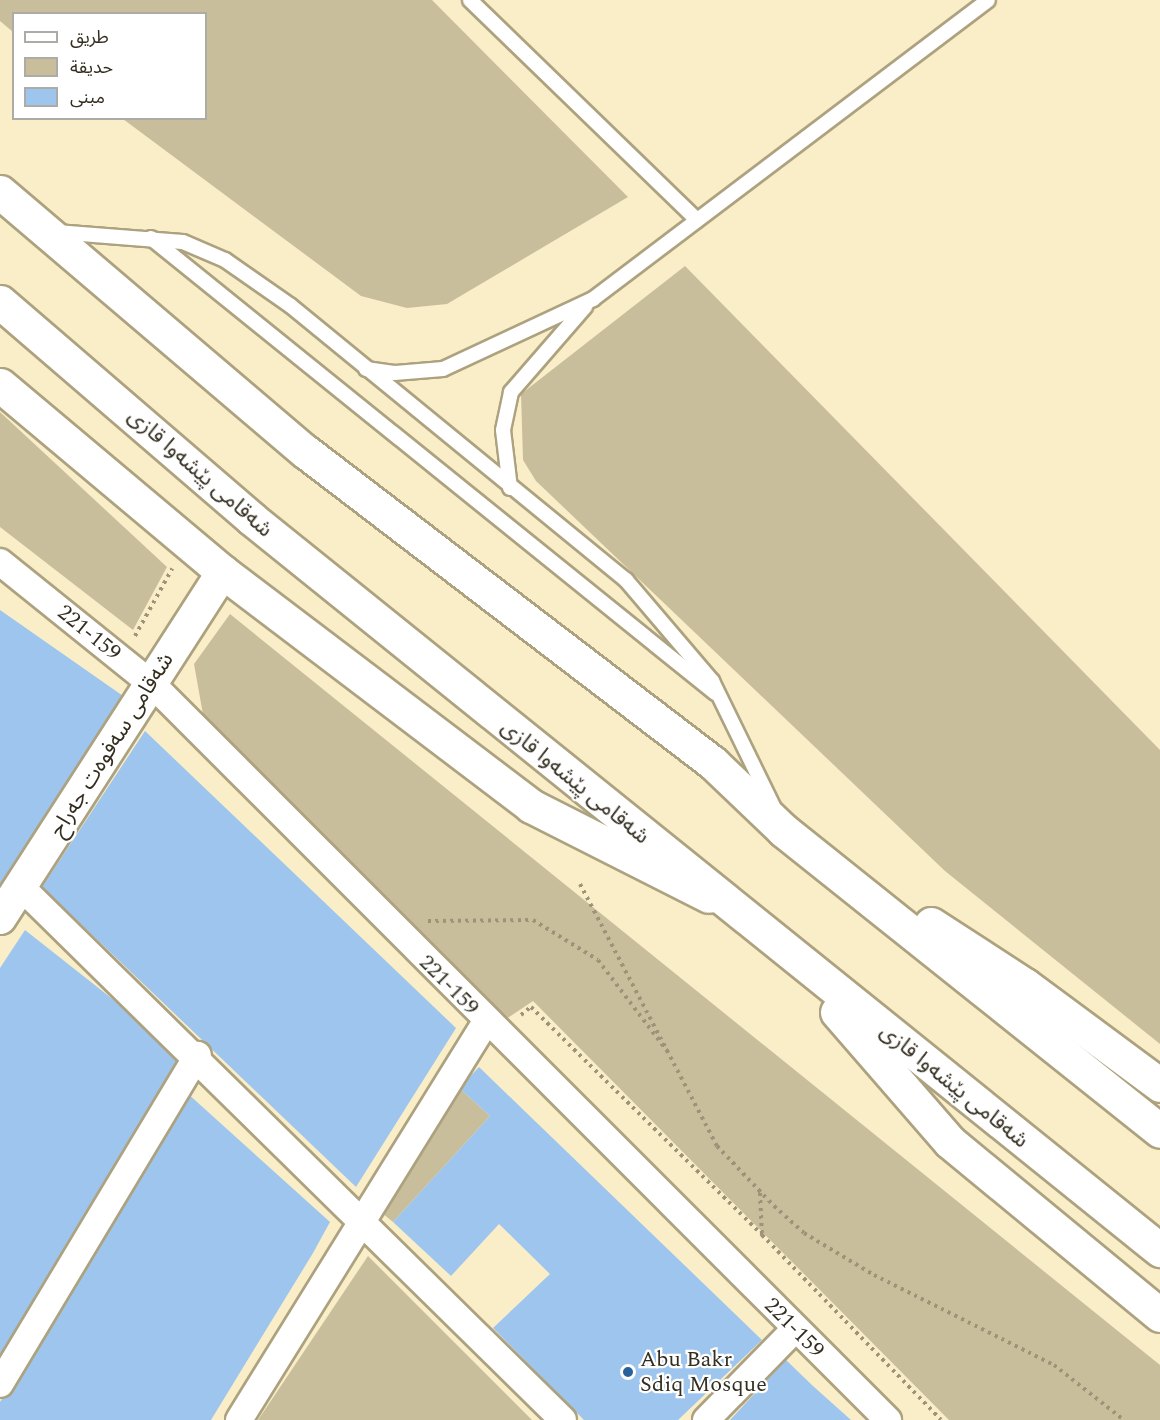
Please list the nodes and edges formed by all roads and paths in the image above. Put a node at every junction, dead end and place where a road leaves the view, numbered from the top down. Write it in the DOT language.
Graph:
graph roads {
  1 [pos="470,0"];
  2 [pos="986,0"];
  3 [pos="0,192"];
  4 [pos="697,220"];
  5 [pos="46,231"];
  6 [pos="150,238"];
  7 [pos="593,299"];
  8 [pos="0,302"];
  9 [pos="365,369"];
  10 [pos="0,385"];
  11 [pos="510,488"];
  12 [pos="178,560"];
  13 [pos="0,562"];
  14 [pos="223,572"];
  15 [pos="134,640"];
  16 [pos="152,684"];
  17 [pos="723,700"];
  18 [pos="783,830"];
  19 [pos="580,884"];
  20 [pos="21,887"];
  21 [pos="724,903"];
  22 [pos="0,918"];
  23 [pos="416,921"];
  24 [pos="786,951"];
  25 [pos="486,1021"];
  26 [pos="198,1055"];
  27 [pos="674,1061"];
  28 [pos="1160,1085"];
  29 [pos="1160,1131"];
  30 [pos="760,1192"];
  31 [pos="363,1223"];
  32 [pos="1160,1250"];
  33 [pos="1160,1315"];
  34 [pos="795,1329"];
  35 [pos="0,1384"];
  36 [pos="239,1420"];
  37 [pos="563,1420"];
  38 [pos="706,1420"];
  39 [pos="888,1420"];
  40 [pos="941,1420"];
  41 [pos="1124,1420"];
  1 -- 4 [label="lane"];
  2 -- 4 [label="lane"];
  3 -- 5 [label="main road"];
  4 -- 7 [label="lane"];
  5 -- 6 [label="lane"];
  5 -- 18 [label="main road"];
  6 -- 9 [label="lane"];
  6 -- 17 [label="lane"];
  7 -- 9 [label="lane"];
  7 -- 11 [label="lane"];
  8 -- 21 [label="main road, شەقامی پێشەوا قازی"];
  9 -- 11 [label="lane"];
  10 -- 14 [label="main road"];
  11 -- 17 [label="lane"];
  12 -- 15 [label="path"];
  13 -- 16 [label="street, 221-159"];
  14 -- 16 [label="street, شەقامی سەفوەت جەراح"];
  14 -- 21 [label="main road"];
  16 -- 20 [label="street, شەقامی سەفوەت جەراح"];
  16 -- 25 [label="street, 221-159"];
  17 -- 18 [label="lane"];
  18 -- 28 [label="main road"];
  18 -- 29 [label="main road"];
  19 -- 27 [label="path"];
  20 -- 22 [label="street, شەقامی سەفوەت جەراح"];
  20 -- 26 [label="street"];
  21 -- 24 [label="main road, شەقامی پێشەوا قازی"];
  23 -- 27 [label="path"];
  24 -- 32 [label="main road, شەقامی پێشەوا قازی"];
  24 -- 33 [label="main road"];
  25 -- 31 [label="street"];
  25 -- 34 [label="street, 221-159"];
  26 -- 31 [label="street"];
  26 -- 35 [label="street"];
  27 -- 30 [label="path"];
  30 -- 40 [label="path"];
  30 -- 41 [label="path"];
  31 -- 36 [label="street"];
  31 -- 37 [label="street"];
  34 -- 38 [label="street"];
  34 -- 39 [label="street, 221-159"];
}
